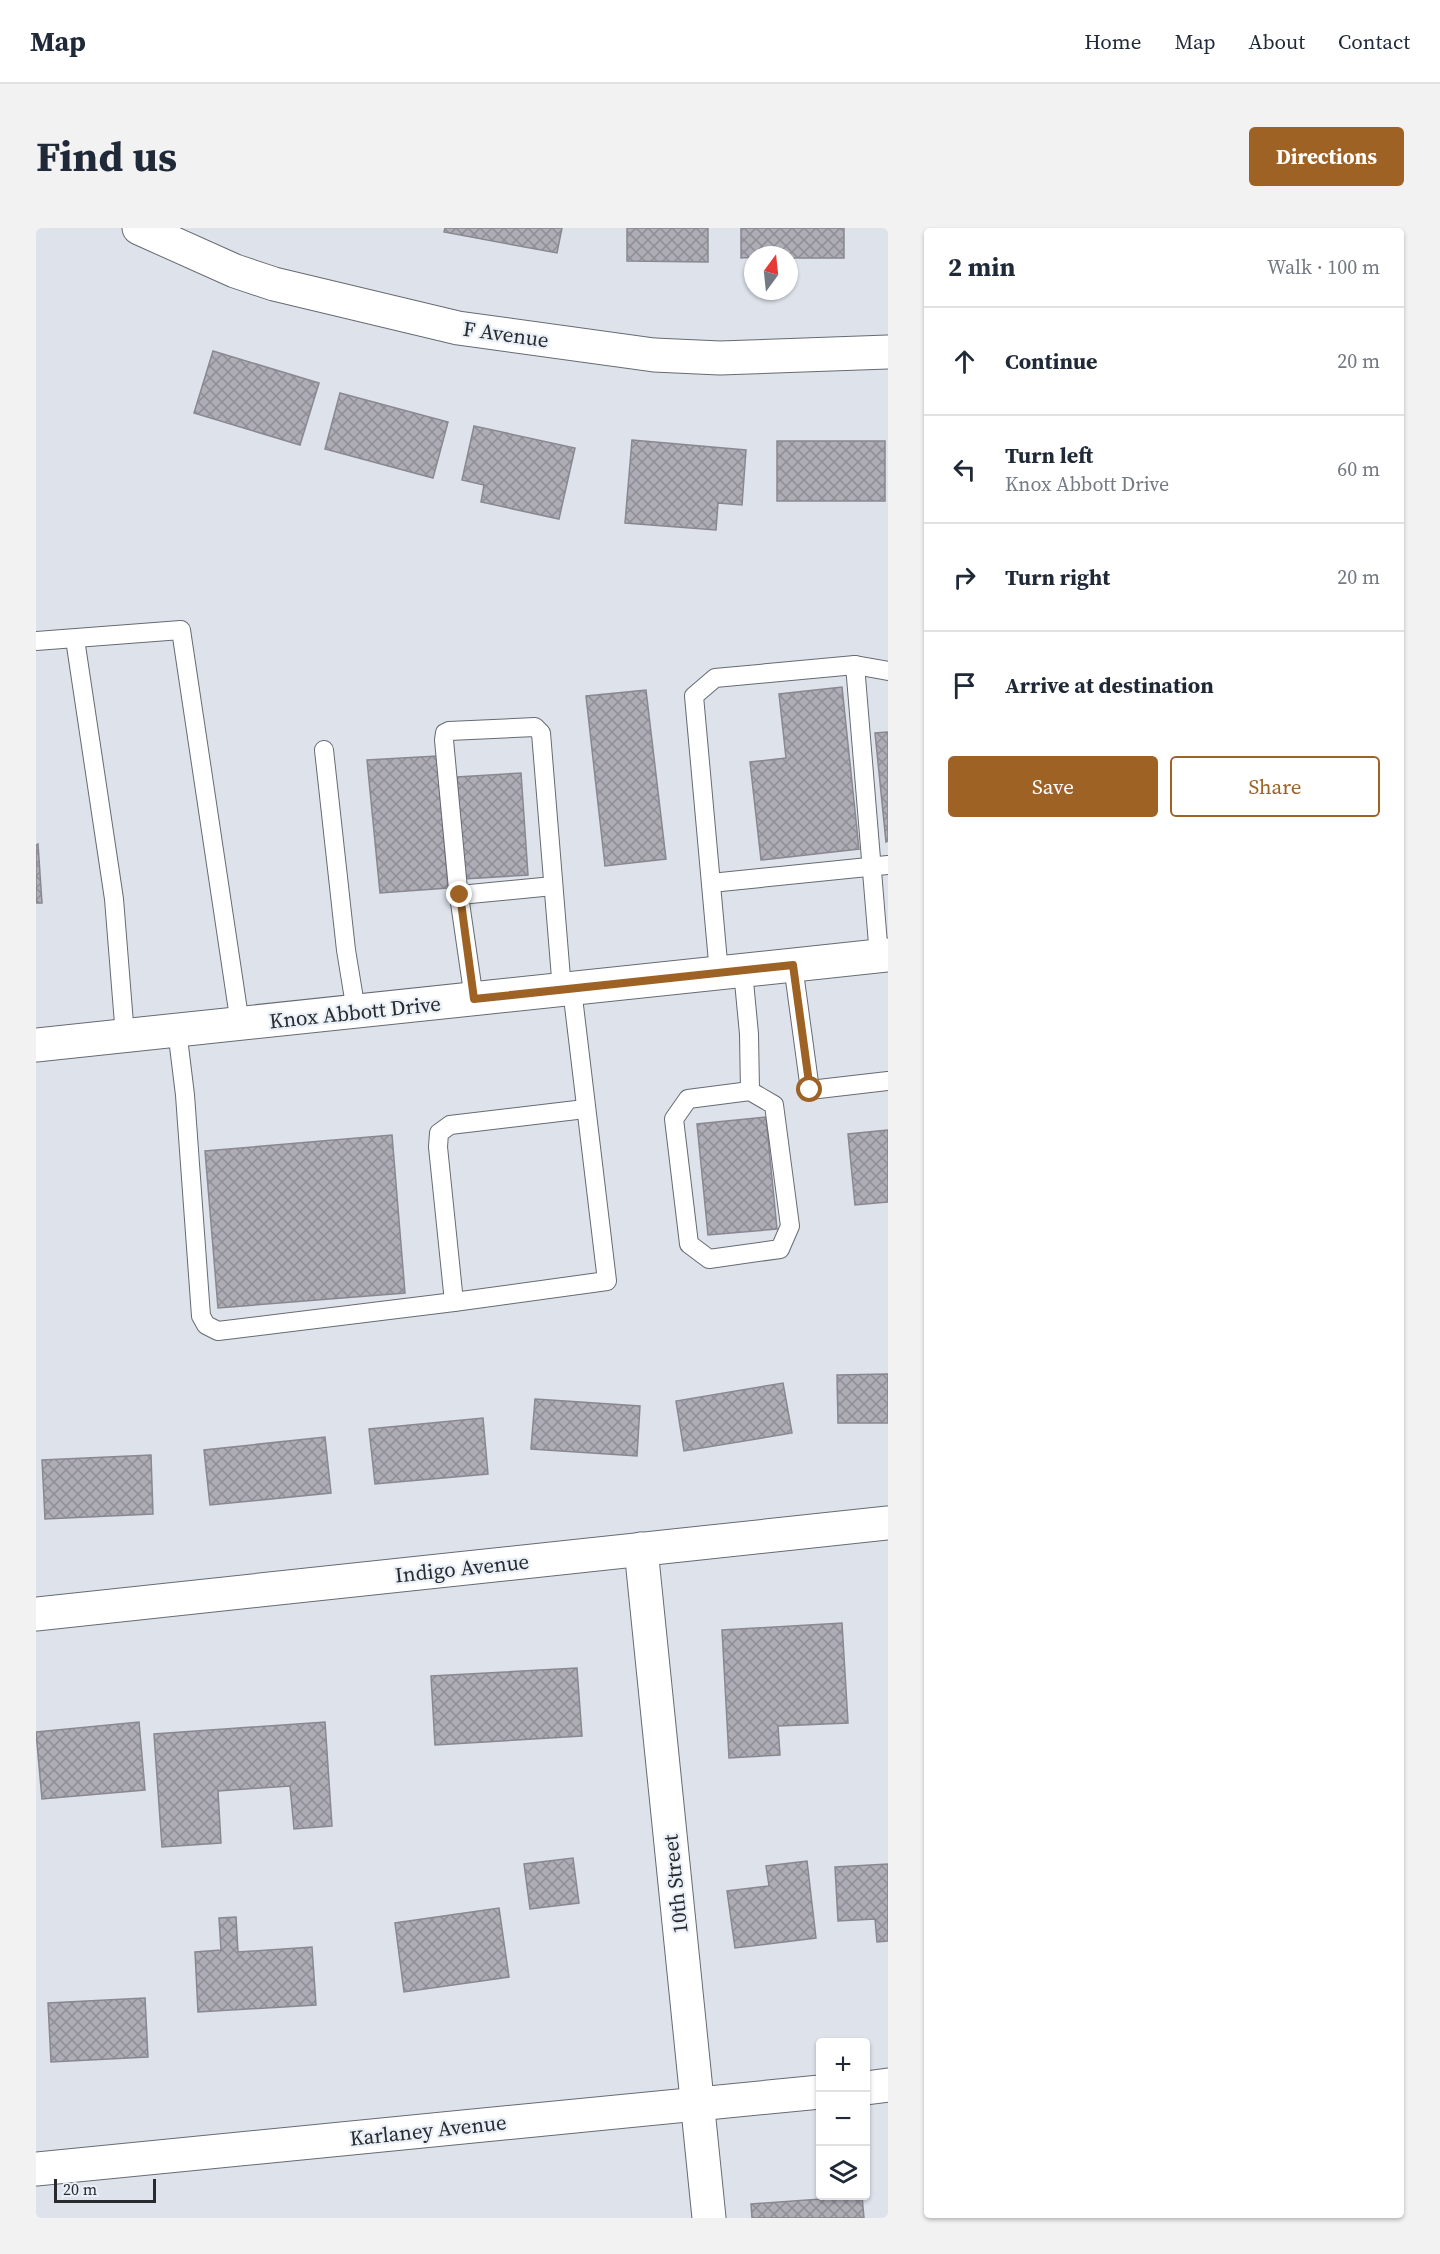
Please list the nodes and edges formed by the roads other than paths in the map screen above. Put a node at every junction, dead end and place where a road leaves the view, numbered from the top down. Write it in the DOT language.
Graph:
graph roads {
  1 [pos="139,228"];
  2 [pos="888,352"];
  3 [pos="75,639"];
  4 [pos="36,641"];
  5 [pos="855,665"];
  6 [pos="888,671"];
  7 [pos="324,750"];
  8 [pos="881,866"];
  9 [pos="711,883"];
  10 [pos="554,886"];
  11 [pos="460,895"];
  12 [pos="884,956"];
  13 [pos="793,965"];
  14 [pos="731,972"];
  15 [pos="567,989"];
  16 [pos="474,999"];
  17 [pos="356,1011"];
  18 [pos="240,1024"];
  19 [pos="177,1030"];
  20 [pos="125,1036"];
  21 [pos="36,1045"];
  22 [pos="888,1081"];
  23 [pos="750,1091"];
  24 [pos="585,1109"];
  25 [pos="454,1302"];
  26 [pos="888,1523"];
  27 [pos="641,1549"];
  28 [pos="36,1614"];
  29 [pos="888,2085"];
  30 [pos="870,2087"];
  31 [pos="816,2092"];
  32 [pos="698,2104"];
  33 [pos="36,2169"];
  34 [pos="709,2218"];
  1 -- 2 [label="street, F Avenue"];
  3 -- 4 [label="lane"];
  3 -- 18 [label="lane"];
  3 -- 20 [label="lane"];
  5 -- 6 [label="lane"];
  5 -- 8 [label="lane"];
  5 -- 9 [label="lane"];
  7 -- 17 [label="lane"];
  8 -- 9 [label="lane"];
  8 -- 12 [label="lane"];
  9 -- 14 [label="lane"];
  10 -- 11 [label="lane"];
  10 -- 11 [label="lane"];
  10 -- 15 [label="lane"];
  11 -- 16 [label="lane"];
  12 -- 13 [label="street, Knox Abbott Drive"];
  13 -- 14 [label="street, Knox Abbott Drive"];
  13 -- 22 [label="lane"];
  14 -- 15 [label="street, Knox Abbott Drive"];
  14 -- 23 [label="lane"];
  15 -- 16 [label="street, Knox Abbott Drive"];
  15 -- 24 [label="lane"];
  16 -- 17 [label="street, Knox Abbott Drive"];
  17 -- 18 [label="street, Knox Abbott Drive"];
  18 -- 19 [label="street, Knox Abbott Drive"];
  19 -- 20 [label="street, Knox Abbott Drive"];
  19 -- 25 [label="lane"];
  20 -- 21 [label="street, Knox Abbott Drive"];
  23 -- 23 [label="lane"];
  24 -- 25 [label="lane"];
  24 -- 25 [label="lane"];
  26 -- 27 [label="street, Indigo Avenue"];
  27 -- 28 [label="street, Indigo Avenue"];
  27 -- 32 [label="street, 10th Street"];
  29 -- 30 [label="street"];
  31 -- 32 [label="street, Karlaney Avenue"];
  32 -- 33 [label="street, Karlaney Avenue"];
  32 -- 34 [label="street, 10th Street"];
}
